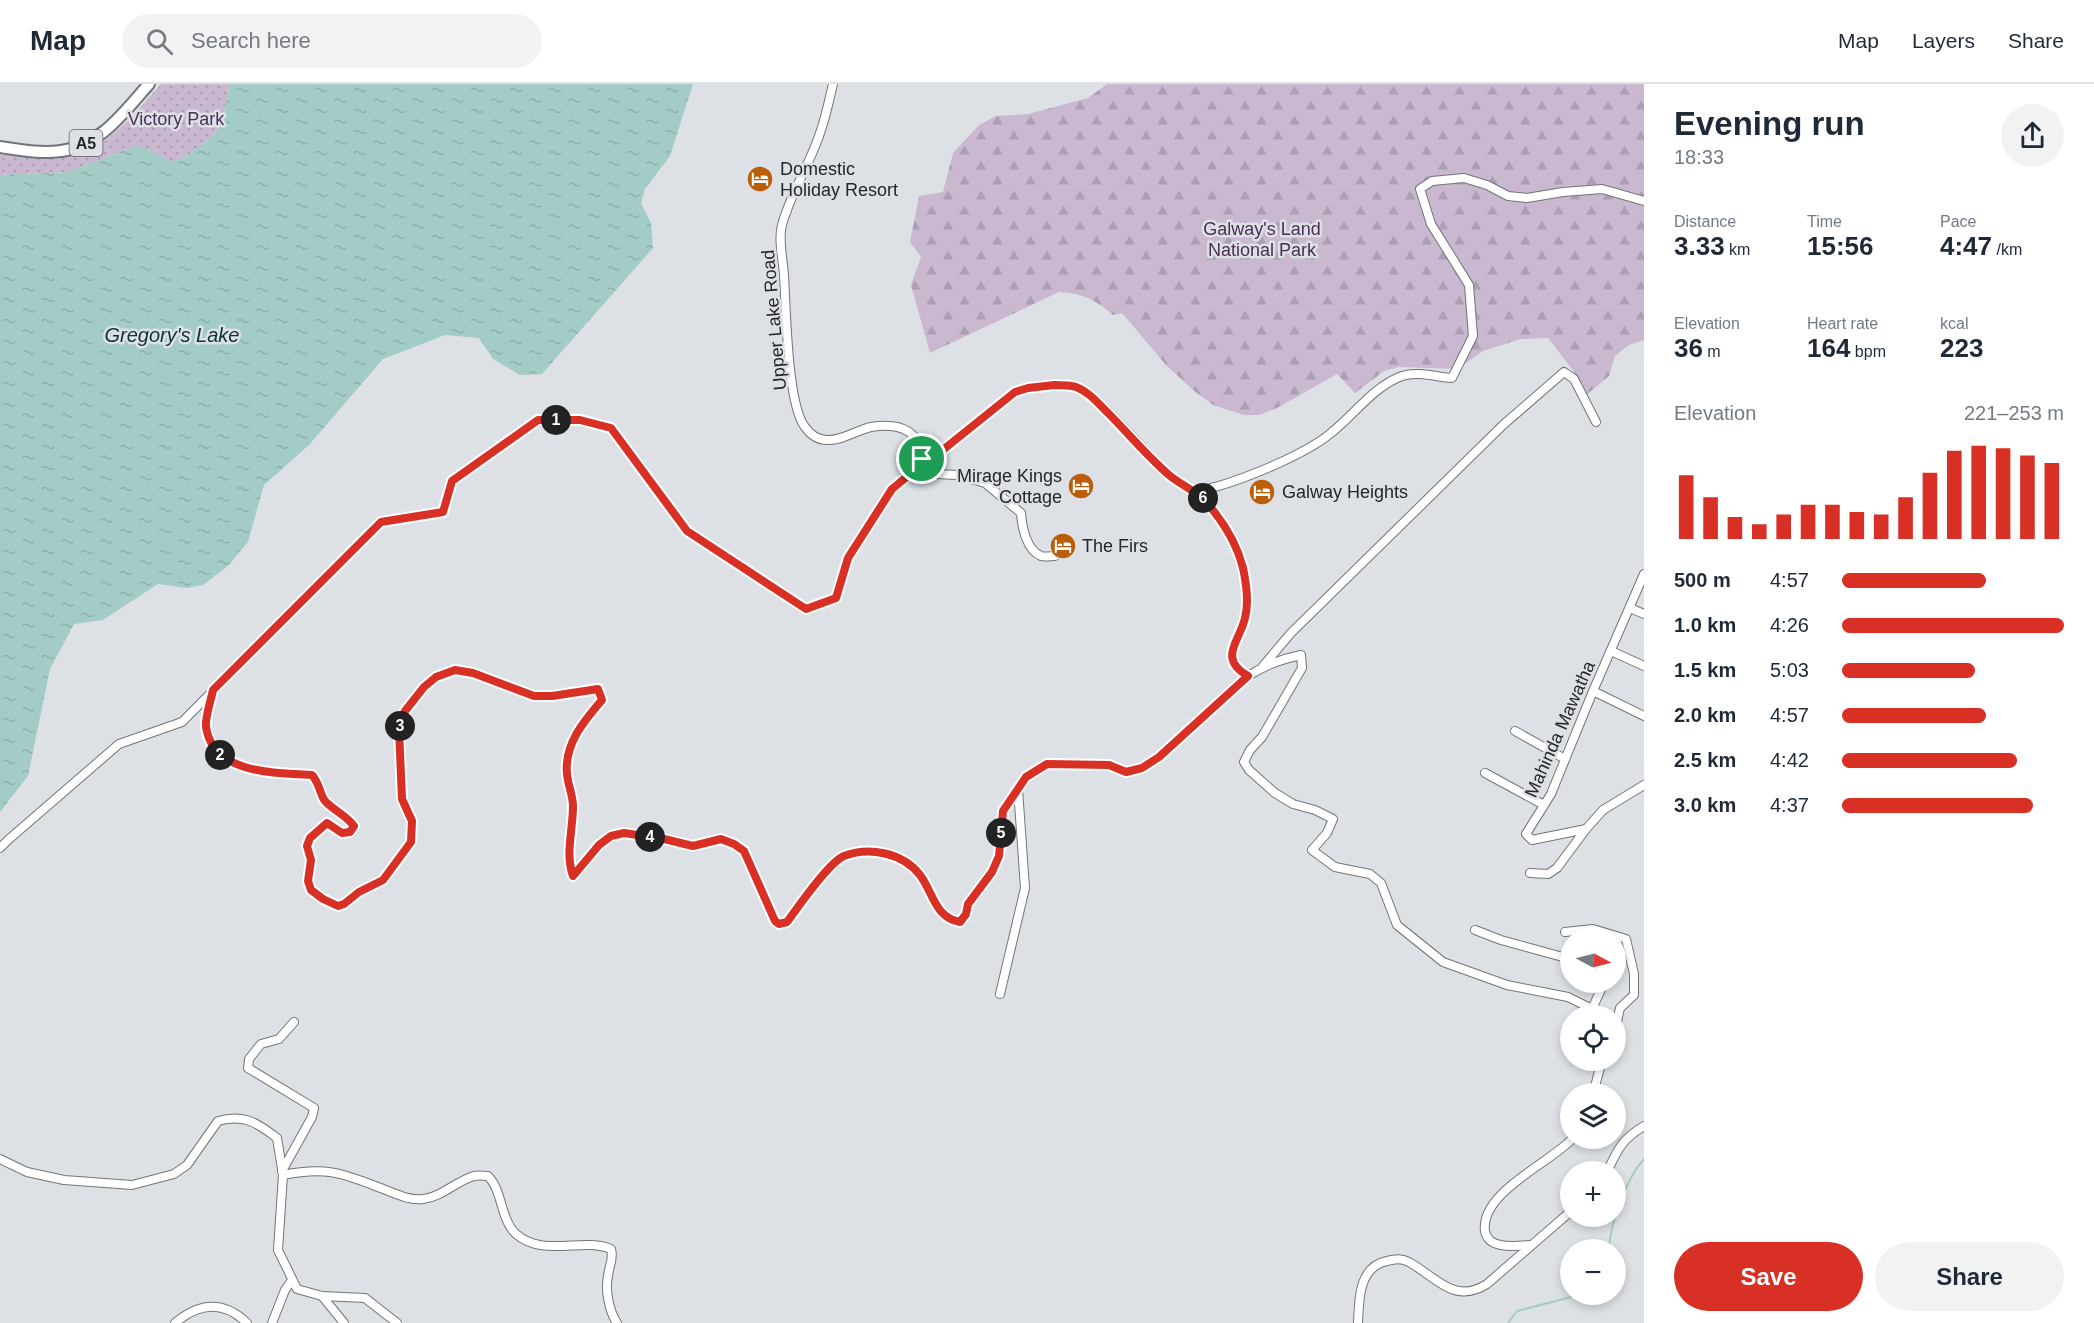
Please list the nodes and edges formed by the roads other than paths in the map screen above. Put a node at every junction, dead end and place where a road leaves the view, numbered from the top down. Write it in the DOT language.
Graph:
graph roads {
  1 [pos="148,84"];
  2 [pos="833,84"];
  3 [pos="0,147"];
  4 [pos="1644,201"];
  5 [pos="1596,422"];
  6 [pos="922,462"];
  7 [pos="1197,492"];
  8 [pos="1055,556"];
  9 [pos="1644,574"];
  10 [pos="1630,608"];
  11 [pos="1644,614"];
  12 [pos="1611,651"];
  13 [pos="1644,666"];
  14 [pos="1262,668"];
  15 [pos="1248,676"];
  16 [pos="213,690"];
  17 [pos="1593,691"];
  18 [pos="1644,716"];
  19 [pos="1515,731"];
  20 [pos="1564,759"];
  21 [pos="1485,773"];
  22 [pos="1644,785"];
  23 [pos="1018,789"];
  24 [pos="1544,805"];
  25 [pos="1586,829"];
  26 [pos="0,848"];
  27 [pos="1530,873"];
  28 [pos="1474,930"];
  29 [pos="1626,939"];
  30 [pos="1560,957"];
  31 [pos="1000,994"];
  32 [pos="1582,1005"];
  33 [pos="1623,1005"];
  34 [pos="294,1022"];
  35 [pos="1644,1126"];
  36 [pos="1560,1148"];
  37 [pos="0,1159"];
  38 [pos="1612,1161"];
  39 [pos="283,1173"];
  40 [pos="1560,1220"];
  41 [pos="1530,1245"];
  42 [pos="292,1280"];
  43 [pos="322,1296"];
  44 [pos="175,1323"];
  45 [pos="247,1323"];
  46 [pos="272,1323"];
  47 [pos="344,1323"];
  48 [pos="397,1323"];
  49 [pos="617,1323"];
  50 [pos="1358,1323"];
  1 -- 3 [label="highway, A5"];
  2 -- 6 [label="street, Upper Lake Road"];
  4 -- 7 [label="street"];
  5 -- 14 [label="street"];
  6 -- 7 [label="street"];
  6 -- 8 [label="street"];
  6 -- 16 [label="street"];
  7 -- 15 [label="street"];
  9 -- 10 [label="street, Mahinda Mawatha"];
  10 -- 11 [label="street"];
  10 -- 12 [label="street, Mahinda Mawatha"];
  12 -- 13 [label="street"];
  12 -- 17 [label="street, Mahinda Mawatha"];
  14 -- 15 [label="street"];
  14 -- 32 [label="street"];
  15 -- 23 [label="street"];
  16 -- 23 [label="street"];
  16 -- 26 [label="street"];
  17 -- 18 [label="street"];
  17 -- 20 [label="street, Mahinda Mawatha"];
  19 -- 20 [label="street"];
  20 -- 24 [label="street, Mahinda Mawatha"];
  21 -- 24 [label="street"];
  22 -- 25 [label="street"];
  23 -- 31 [label="street"];
  24 -- 25 [label="street, Mahinda Mawatha"];
  25 -- 27 [label="street"];
  28 -- 30 [label="street"];
  29 -- 33 [label="street"];
  34 -- 39 [label="street"];
  35 -- 38 [label="street"];
  36 -- 41 [label="street"];
  37 -- 39 [label="street"];
  39 -- 42 [label="street"];
  39 -- 49 [label="street"];
  40 -- 41 [label="street"];
  41 -- 50 [label="street"];
  42 -- 43 [label="street"];
  42 -- 46 [label="street"];
  43 -- 47 [label="street"];
  43 -- 48 [label="street"];
  44 -- 45 [label="street"];
}
